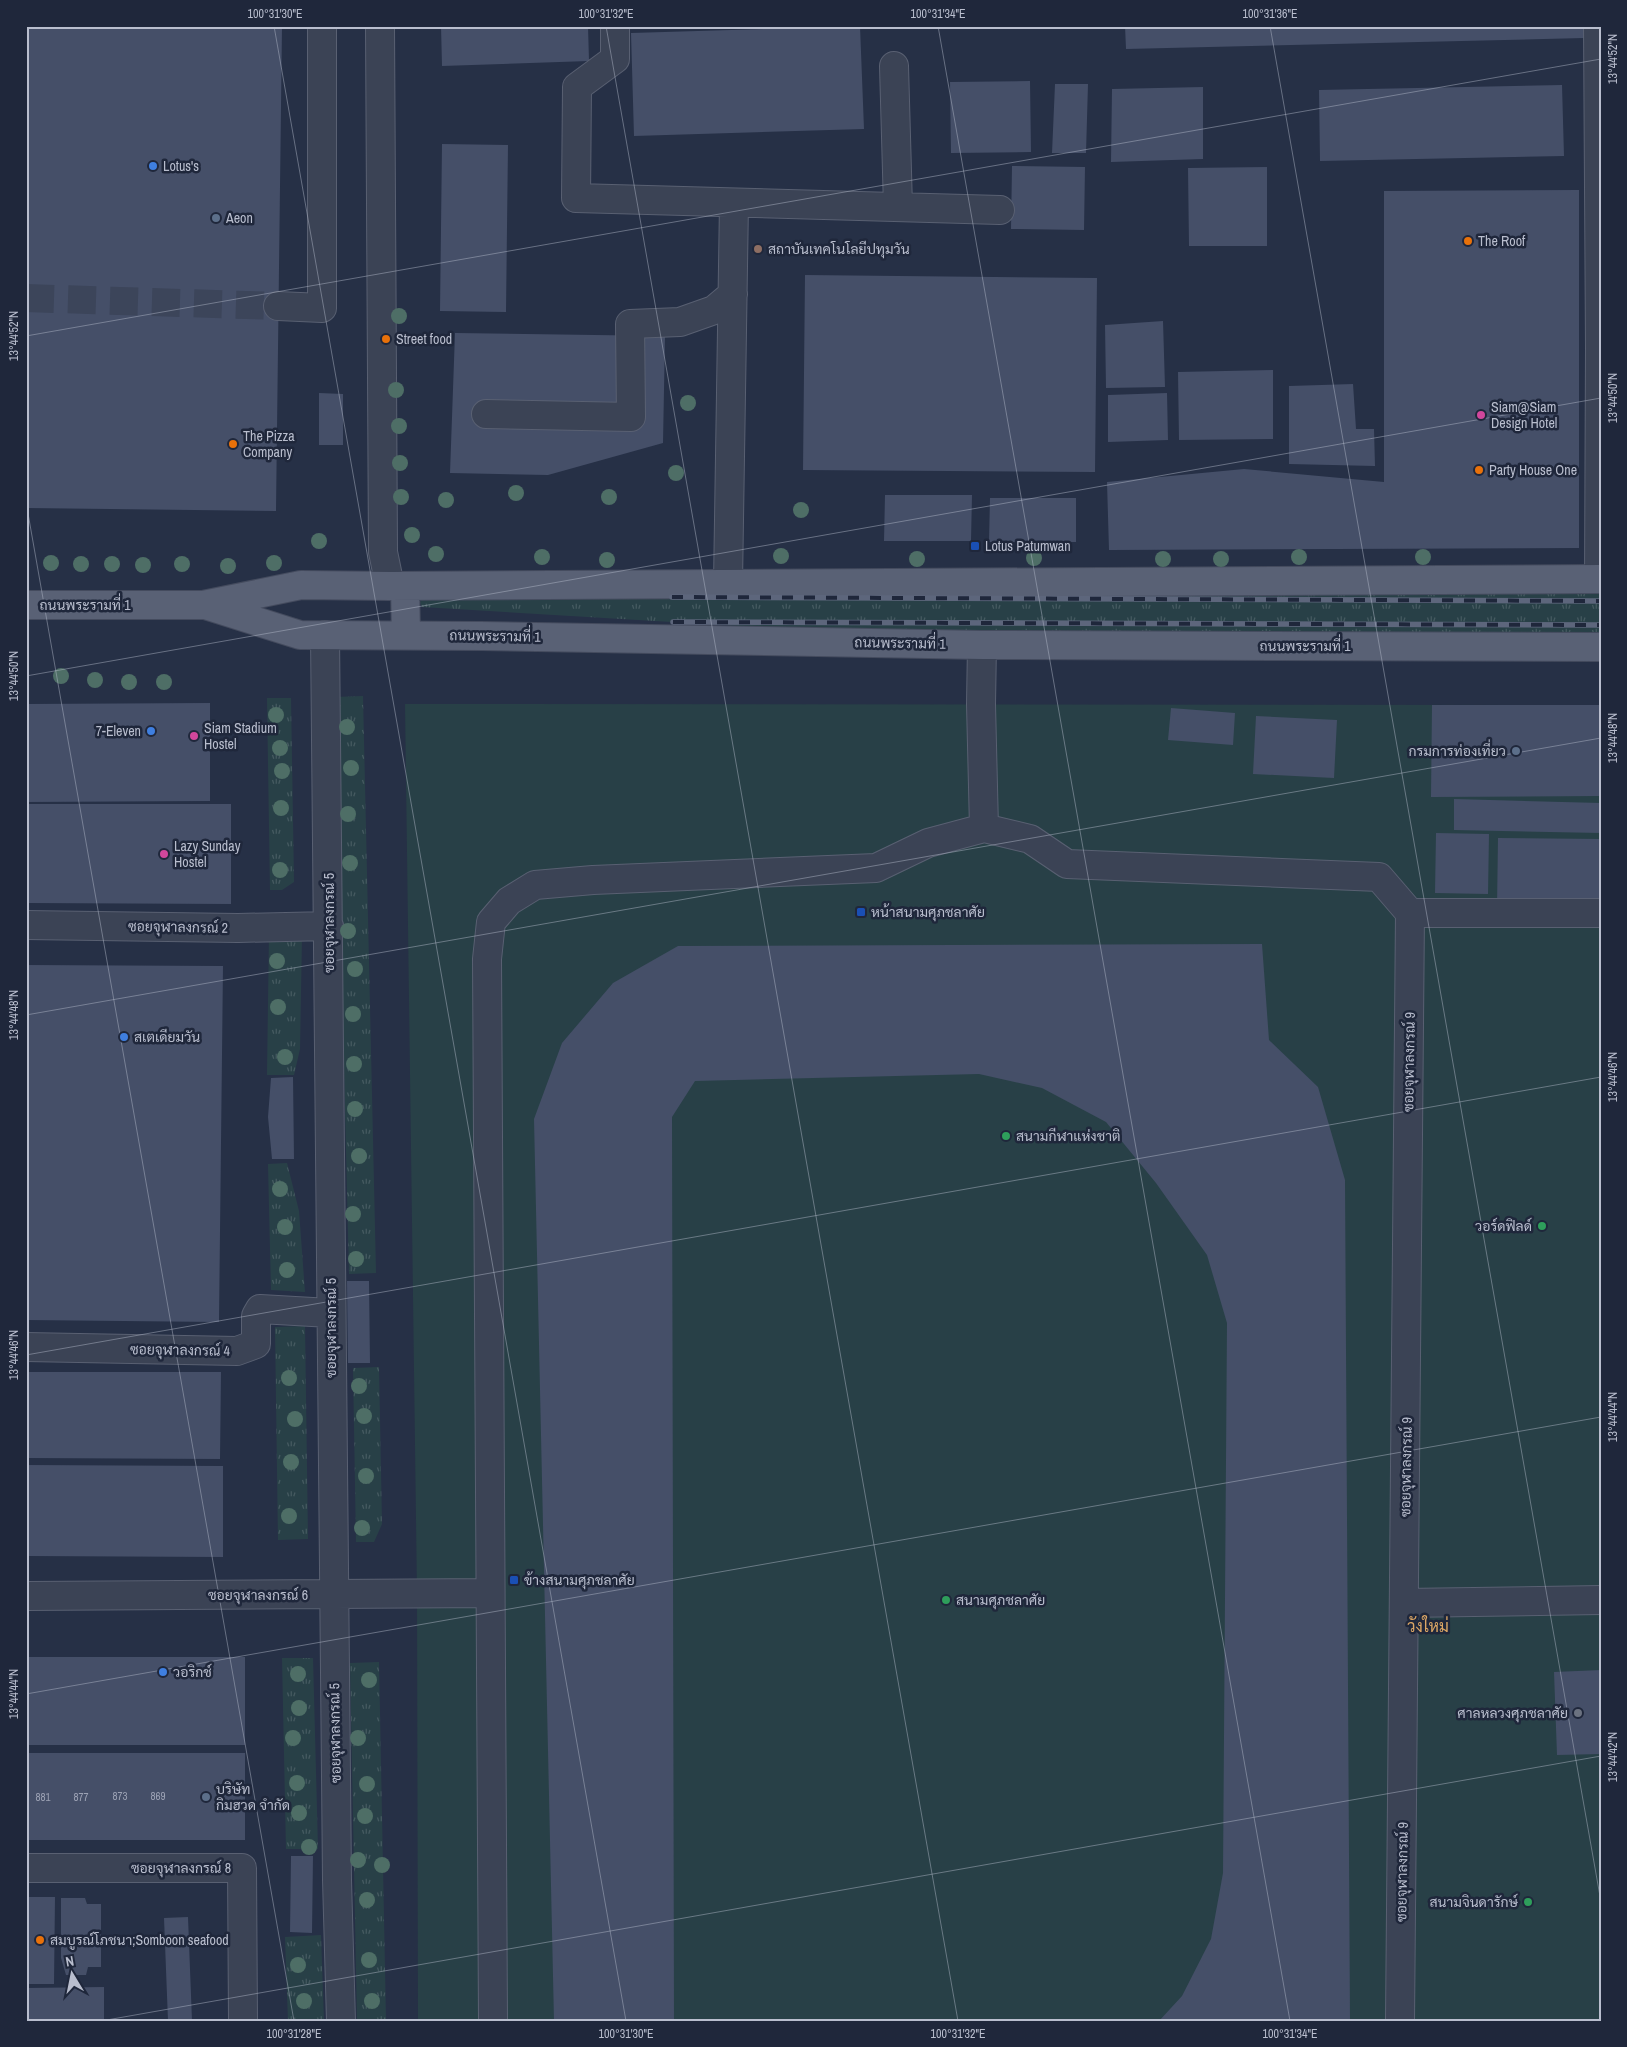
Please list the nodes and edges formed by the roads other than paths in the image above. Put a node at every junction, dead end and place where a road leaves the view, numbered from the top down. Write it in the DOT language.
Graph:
graph roads {
  1 [pos="322,26"];
  2 [pos="380,26"];
  3 [pos="615,26"];
  4 [pos="1598,26"];
  5 [pos="894,66"];
  6 [pos="734,203"];
  7 [pos="898,207"];
  8 [pos="1000,210"];
  9 [pos="733,294"];
  10 [pos="278,306"];
  11 [pos="1600,316"];
  12 [pos="1600,379"];
  13 [pos="486,414"];
  14 [pos="1600,579"];
  15 [pos="728,583"];
  16 [pos="397,586"];
  17 [pos="26,605"];
  18 [pos="203,605"];
  19 [pos="326,635"];
  20 [pos="406,635"];
  21 [pos="982,645"];
  22 [pos="1601,647"];
  23 [pos="984,828"];
  24 [pos="1410,913"];
  25 [pos="1601,913"];
  26 [pos="26,925"];
  27 [pos="329,926"];
  28 [pos="330,1313"];
  29 [pos="26,1347"];
  30 [pos="489,1593"];
  31 [pos="334,1595"];
  32 [pos="26,1596"];
  33 [pos="1601,1600"];
  34 [pos="1404,1603"];
  35 [pos="26,1868"];
  36 [pos="243,2021"];
  37 [pos="341,2021"];
  38 [pos="493,2021"];
  39 [pos="1400,2021"];
  1 -- 10 [label="street"];
  2 -- 16 [label="street"];
  3 -- 6 [label="street"];
  4 -- 11 [label="street"];
  5 -- 7 [label="street"];
  6 -- 7 [label="street"];
  6 -- 9 [label="street"];
  7 -- 8 [label="street"];
  9 -- 13 [label="street"];
  9 -- 15 [label="street"];
  11 -- 12 [label="street"];
  12 -- 14 [label="street"];
  14 -- 15 [label="main road, ถนนพระรามที่ 1"];
  15 -- 16 [label="main road, ถนนพระรามที่ 1"];
  16 -- 18 [label="main road, ถนนพระรามที่ 1"];
  16 -- 20 [label="main road"];
  17 -- 18 [label="main road, ถนนพระรามที่ 1"];
  18 -- 19 [label="main road, ถนนพระรามที่ 1"];
  19 -- 20 [label="main road, ถนนพระรามที่ 1"];
  19 -- 27 [label="street, ซอยจุฬาลงกรณ์ 5"];
  20 -- 21 [label="main road, ถนนพระรามที่ 1"];
  21 -- 22 [label="main road, ถนนพระรามที่ 1"];
  21 -- 23 [label="street"];
  23 -- 24 [label="street"];
  23 -- 30 [label="street"];
  24 -- 25 [label="street"];
  24 -- 34 [label="street, ซอยจุฬาลงกรณ์ 9"];
  26 -- 27 [label="street, ซอยจุฬาลงกรณ์ 2"];
  27 -- 28 [label="street, ซอยจุฬาลงกรณ์ 5"];
  28 -- 29 [label="street, ซอยจุฬาลงกรณ์ 4"];
  28 -- 31 [label="street, ซอยจุฬาลงกรณ์ 5"];
  30 -- 31 [label="street, ซอยจุฬาลงกรณ์ 6"];
  30 -- 38 [label="street"];
  31 -- 32 [label="street, ซอยจุฬาลงกรณ์ 6"];
  31 -- 37 [label="street, ซอยจุฬาลงกรณ์ 5"];
  33 -- 34 [label="street"];
  34 -- 39 [label="street, ซอยจุฬาลงกรณ์ 9"];
  35 -- 36 [label="street, ซอยจุฬาลงกรณ์ 8"];
}
